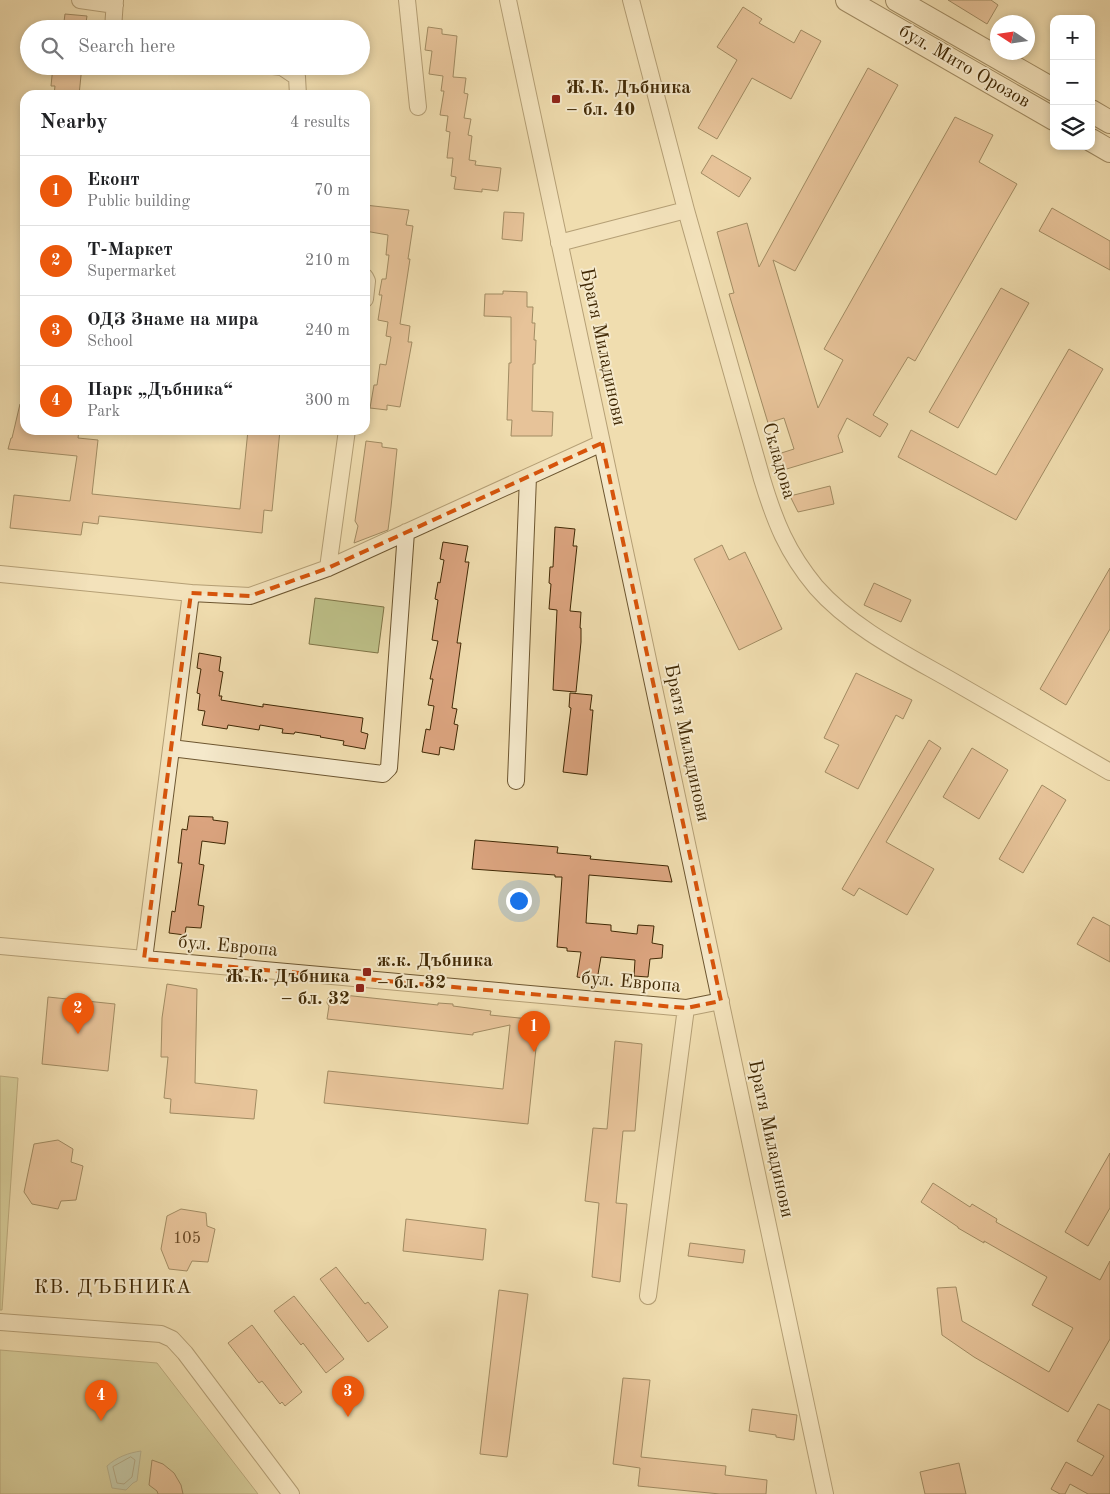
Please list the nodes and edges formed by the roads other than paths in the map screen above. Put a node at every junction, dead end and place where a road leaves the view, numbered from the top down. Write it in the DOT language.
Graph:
graph roads {
  1 [pos="80,0"];
  2 [pos="407,0"];
  3 [pos="508,0"];
  4 [pos="631,0"];
  5 [pos="847,0"];
  6 [pos="896,0"];
  7 [pos="115,3"];
  8 [pos="114,20"];
  9 [pos="295,75"];
  10 [pos="1050,88"];
  11 [pos="298,90"];
  12 [pos="418,107"];
  13 [pos="1095,114"];
  14 [pos="1050,116"];
  15 [pos="1110,122"];
  16 [pos="1095,142"];
  17 [pos="1110,151"];
  18 [pos="686,210"];
  19 [pos="559,243"];
  20 [pos="346,435"];
  21 [pos="602,442"];
  22 [pos="528,477"];
  23 [pos="406,532"];
  24 [pos="328,568"];
  25 [pos="0,574"];
  26 [pos="191,593"];
  27 [pos="171,748"];
  28 [pos="1110,772"];
  29 [pos="516,781"];
  30 [pos="0,946"];
  31 [pos="144,959"];
  32 [pos="721,1002"];
  33 [pos="686,1008"];
  34 [pos="648,1296"];
  35 [pos="0,1322"];
  36 [pos="291,1494"];
  37 [pos="825,1494"];
  1 -- 7 [label="street"];
  2 -- 12 [label="street"];
  3 -- 19 [label="street, Братя Миладинови"];
  4 -- 18 [label="street, Складова"];
  5 -- 14 [label="main road, бул. Мито Орозов"];
  6 -- 10 [label="main road, бул. Мито Орозов"];
  7 -- 8 [label="street"];
  9 -- 11 [label="street"];
  13 -- 15 [label="main road"];
  16 -- 17 [label="main road"];
  18 -- 19 [label="street"];
  18 -- 28 [label="street, Складова"];
  19 -- 21 [label="street, Братя Миладинови"];
  20 -- 24 [label="street"];
  21 -- 22 [label="street"];
  21 -- 32 [label="street, Братя Миладинови"];
  22 -- 23 [label="street"];
  22 -- 29 [label="street"];
  23 -- 24 [label="street"];
  23 -- 27 [label="street"];
  24 -- 26 [label="street"];
  25 -- 26 [label="street"];
  26 -- 27 [label="street"];
  27 -- 31 [label="street"];
  30 -- 31 [label="street, бул. Европа"];
  31 -- 33 [label="street, бул. Европа"];
  32 -- 33 [label="street, бул. Европа"];
  32 -- 37 [label="street, Братя Миладинови"];
  33 -- 34 [label="street"];
  35 -- 36 [label="street"];
}
